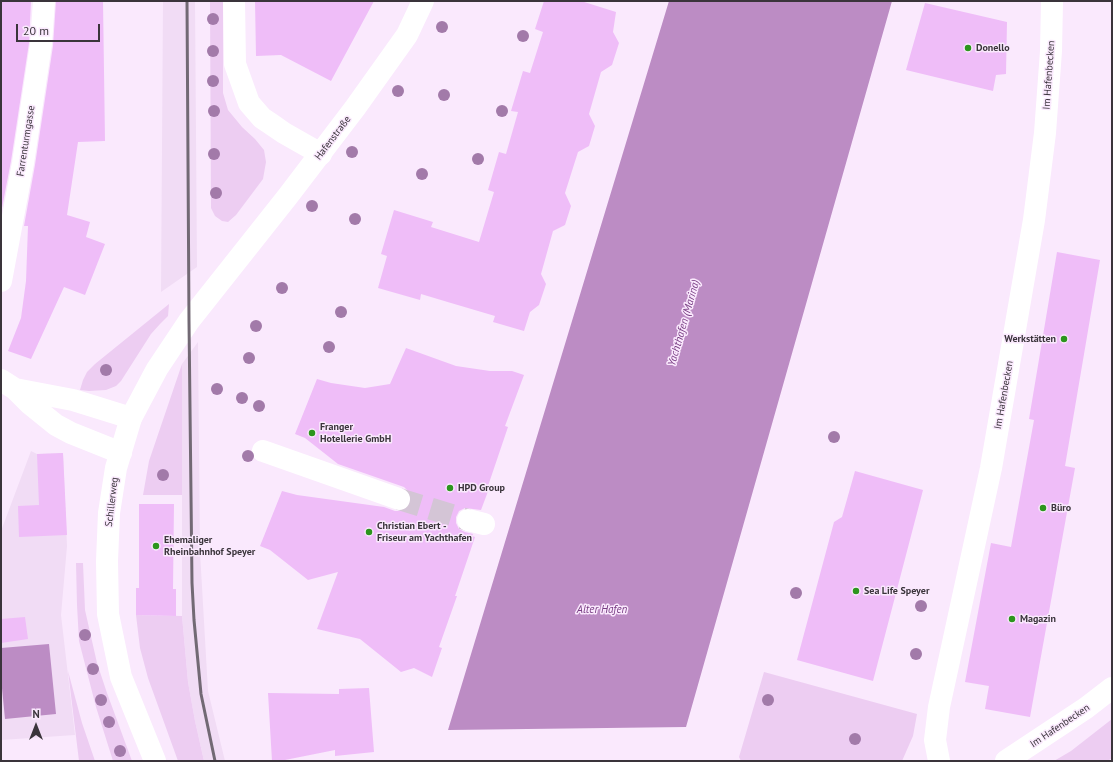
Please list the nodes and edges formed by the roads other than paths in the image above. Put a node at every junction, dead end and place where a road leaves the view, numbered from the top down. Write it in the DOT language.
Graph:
graph roads {
  1 [pos="44,1"];
  2 [pos="234,1"];
  3 [pos="424,1"];
  4 [pos="1052,2"];
  5 [pos="321,154"];
  6 [pos="232,268"];
  7 [pos="1,281"];
  8 [pos="8,385"];
  9 [pos="131,418"];
  10 [pos="263,451"];
  11 [pos="120,453"];
  12 [pos="399,499"];
  13 [pos="1112,688"];
  14 [pos="155,761"];
  15 [pos="939,761"];
  16 [pos="1006,761"];
  1 -- 7 [label="street, Farrenturmgasse"];
  2 -- 5 [label="street"];
  3 -- 5 [label="street, Hafenstraße"];
  4 -- 15 [label="street, Im Hafenbecken"];
  5 -- 6 [label="street, Hafenstraße"];
  6 -- 9 [label="street, Schillerweg"];
  8 -- 9 [label="street"];
  8 -- 11 [label="street"];
  9 -- 11 [label="street, Schillerweg"];
  10 -- 12 [label="street"];
  11 -- 14 [label="street, Schillerweg"];
  13 -- 16 [label="street, Im Hafenbecken"];
}
